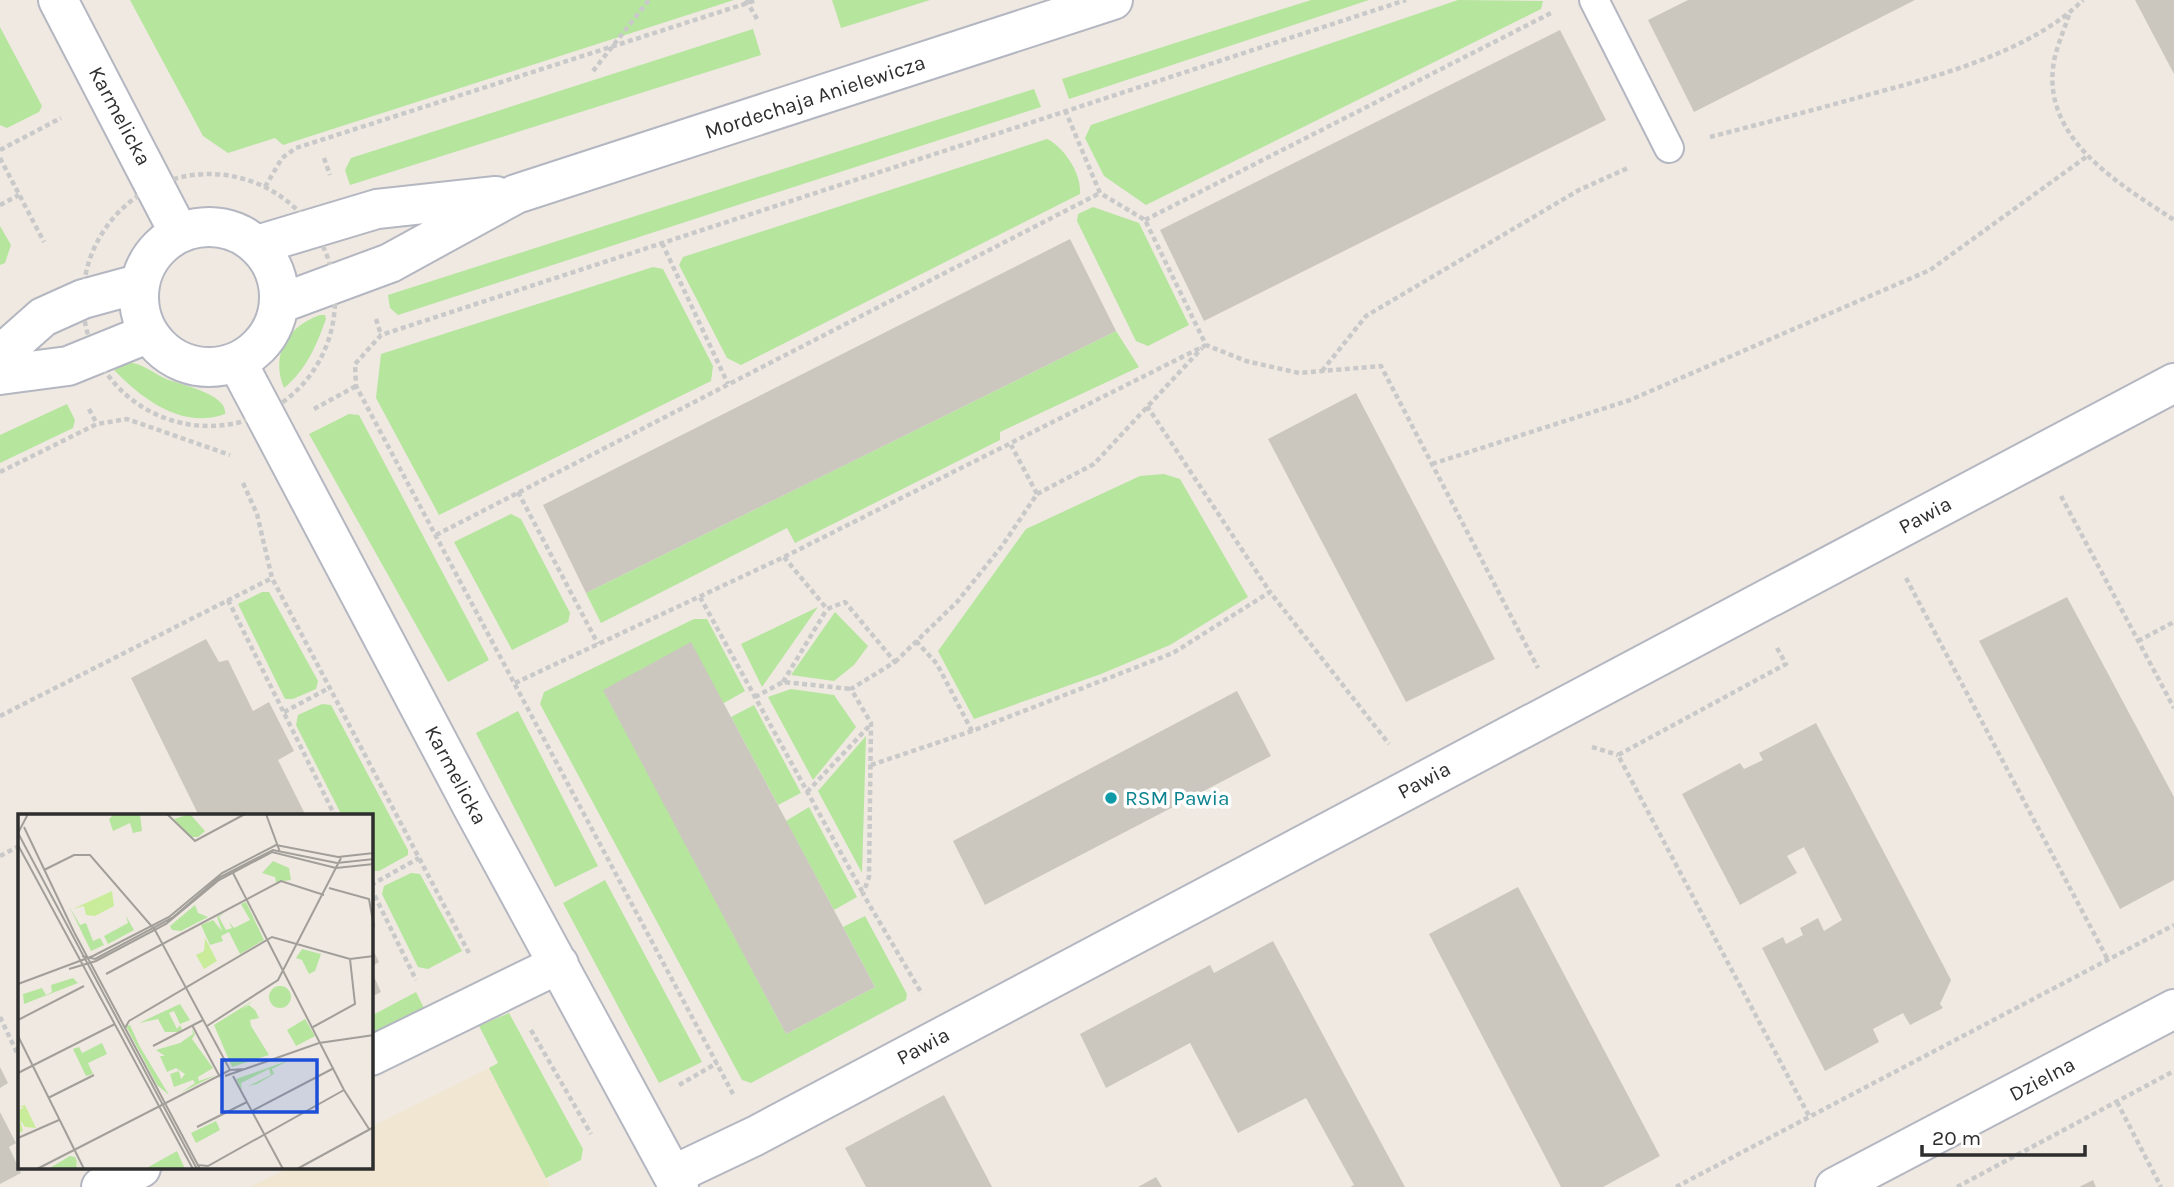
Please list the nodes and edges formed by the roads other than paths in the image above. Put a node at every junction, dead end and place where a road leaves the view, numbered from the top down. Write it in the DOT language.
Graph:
graph roads {
  1 [pos="58,0"];
  2 [pos="1114,0"];
  3 [pos="1594,0"];
  4 [pos="1668,148"];
  5 [pos="516,194"];
  6 [pos="179,233"];
  7 [pos="257,245"];
  8 [pos="138,284"];
  9 [pos="279,304"];
  10 [pos="147,334"];
  11 [pos="0,355"];
  12 [pos="237,362"];
  13 [pos="0,375"];
  14 [pos="2174,383"];
  15 [pos="559,964"];
  16 [pos="2174,1009"];
  17 [pos="373,1055"];
  18 [pos="137,1170"];
  19 [pos="676,1181"];
  20 [pos="102,1187"];
  21 [pos="1835,1187"];
  1 -- 6 [label="street, Karmelicka"];
  2 -- 5 [label="street, Mordechaja Anielewicza"];
  3 -- 4 [label="lane"];
  5 -- 7 [label="street, Mordechaja Anielewicza"];
  5 -- 9 [label="street, Mordechaja Anielewicza"];
  6 -- 7 [label="street"];
  6 -- 8 [label="street"];
  7 -- 9 [label="street"];
  8 -- 10 [label="street"];
  8 -- 11 [label="street"];
  9 -- 12 [label="street"];
  10 -- 12 [label="street"];
  10 -- 13 [label="street"];
  12 -- 15 [label="street, Karmelicka"];
  14 -- 19 [label="street, Pawia"];
  15 -- 17 [label="street"];
  15 -- 19 [label="street, Karmelicka"];
  16 -- 21 [label="street, Dzielna"];
  18 -- 20 [label="street"];
}
